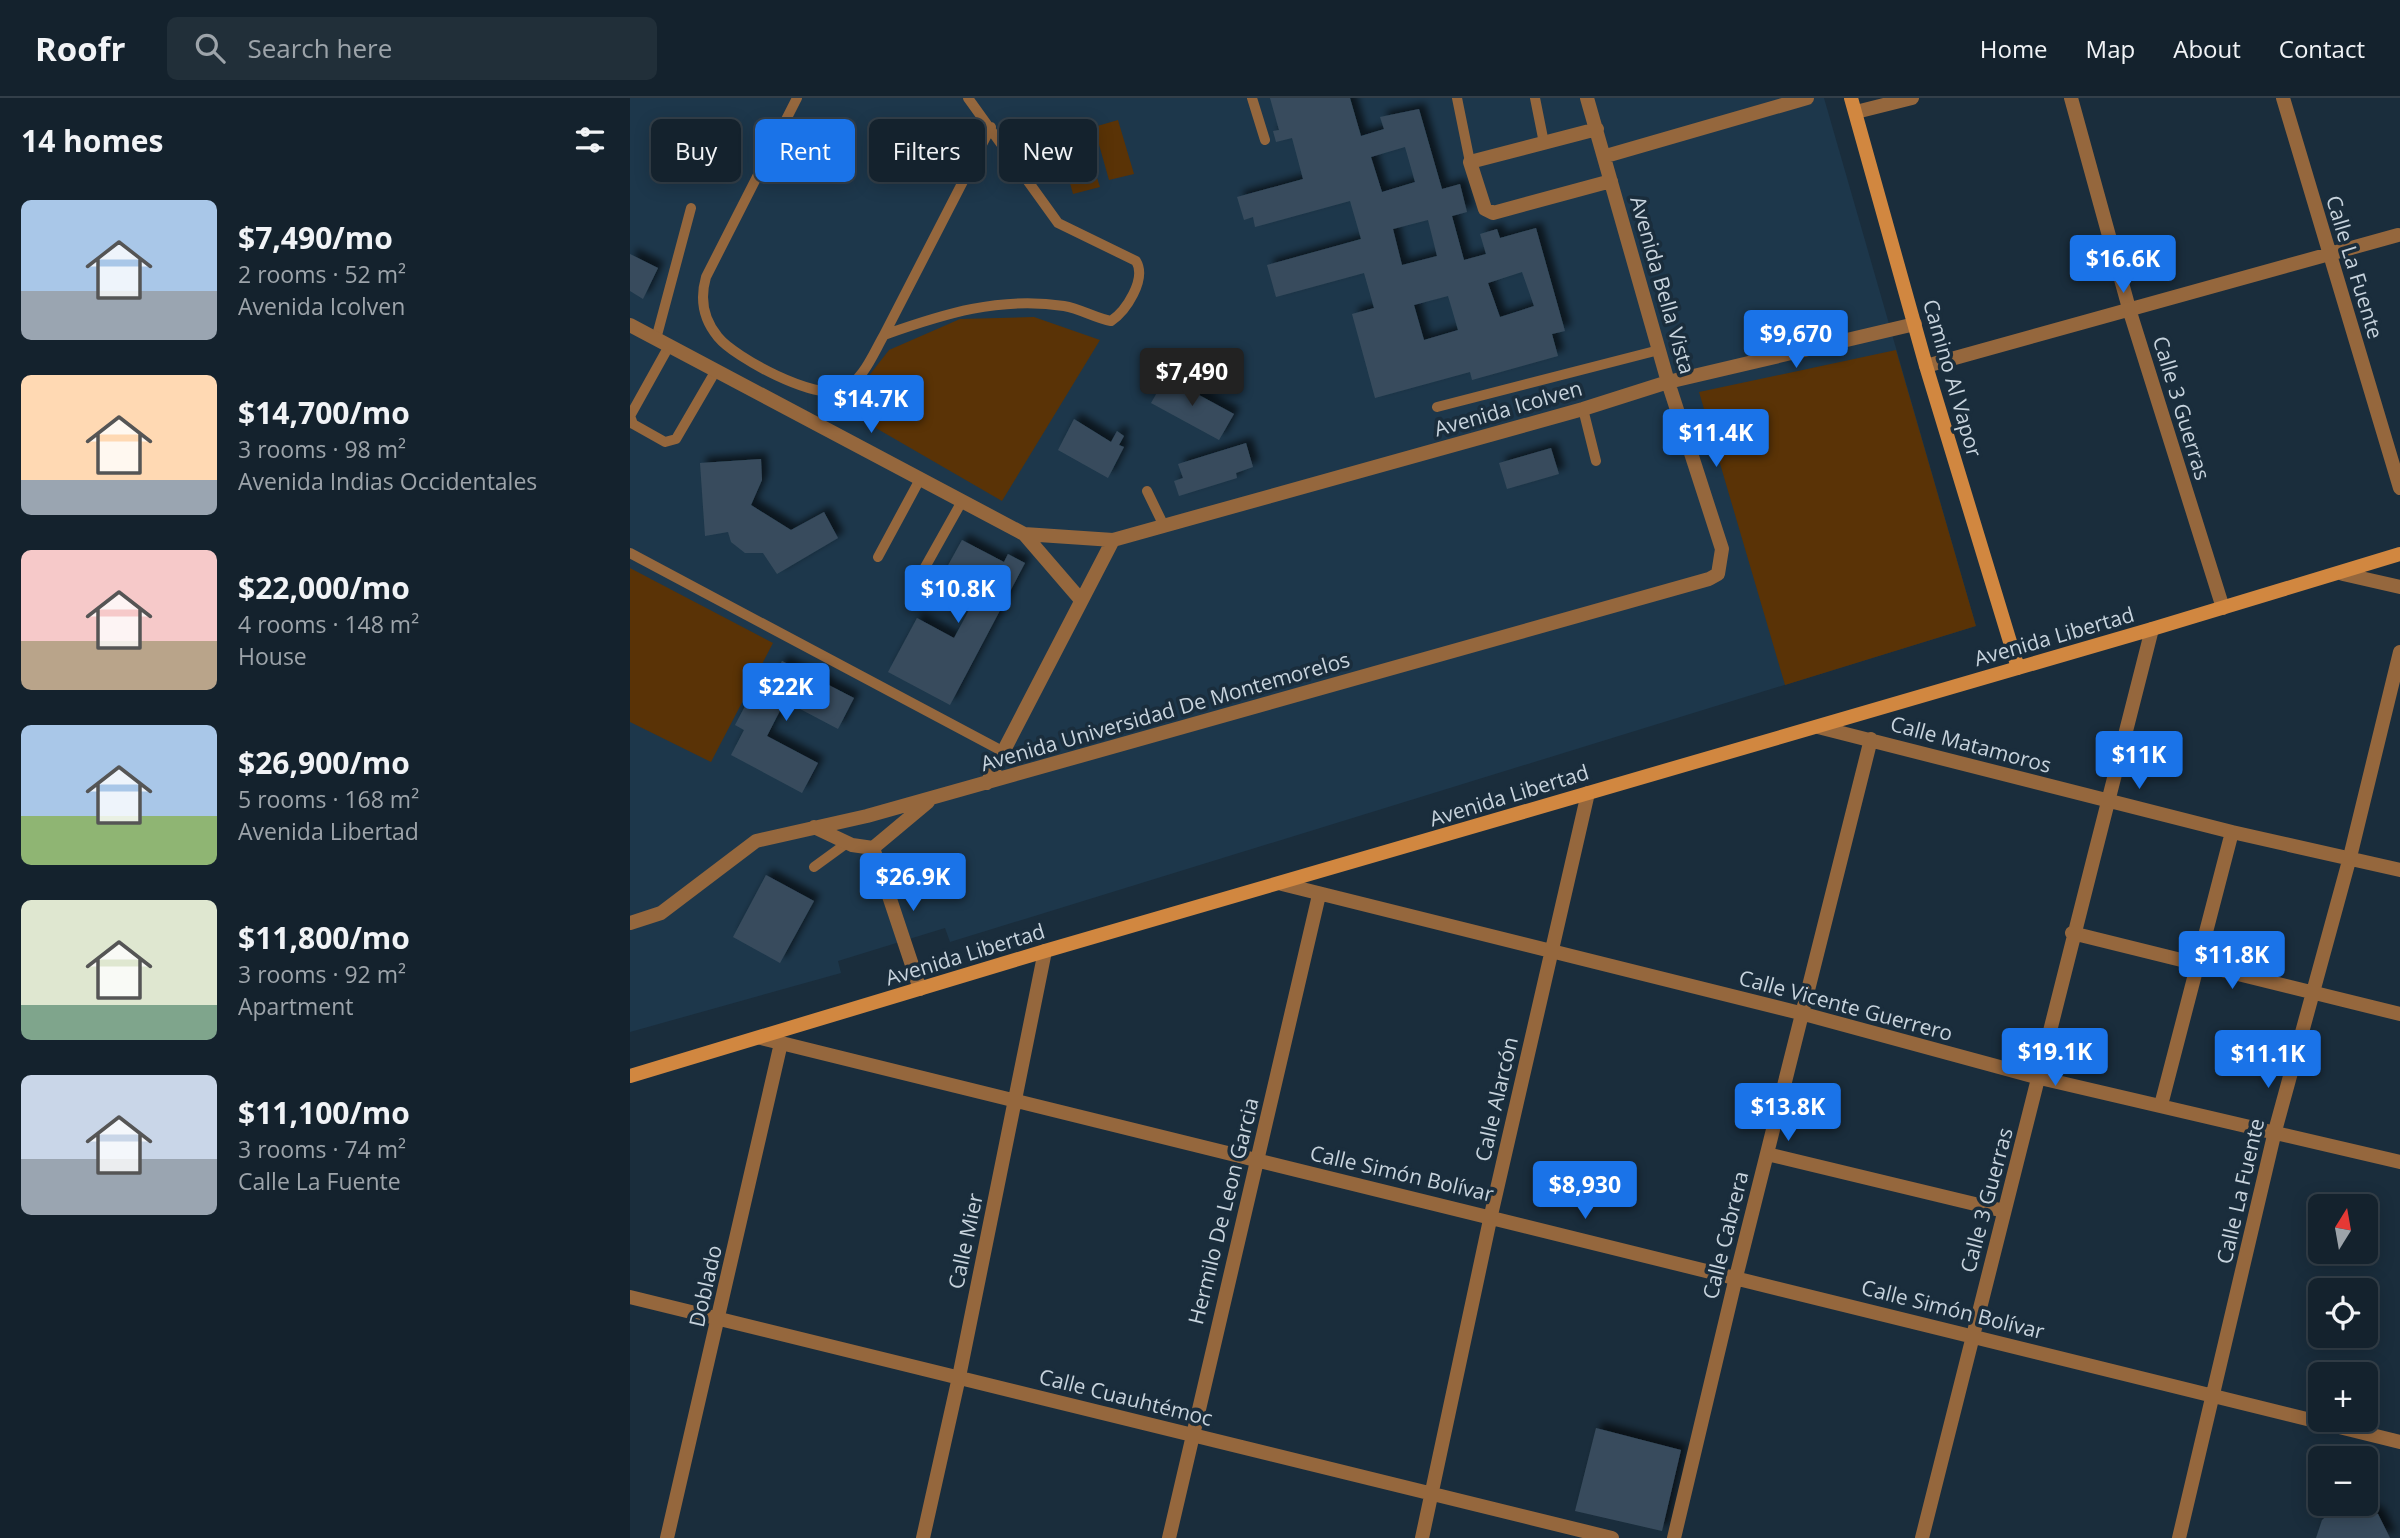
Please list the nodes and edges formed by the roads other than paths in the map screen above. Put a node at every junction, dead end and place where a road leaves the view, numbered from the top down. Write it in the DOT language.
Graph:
graph roads {
  1 [pos="797,98"];
  2 [pos="968,98"];
  3 [pos="1252,98"];
  4 [pos="1457,98"];
  5 [pos="1535,98"];
  6 [pos="1587,98"];
  7 [pos="1807,98"];
  8 [pos="1912,98"];
  9 [pos="2071,98"];
  10 [pos="2283,98"];
  11 [pos="1854,105"];
  12 [pos="991,127"];
  13 [pos="1597,129"];
  14 [pos="1265,140"];
  15 [pos="1544,143"];
  16 [pos="1606,156"];
  17 [pos="1471,162"];
  18 [pos="1611,181"];
  19 [pos="691,208"];
  20 [pos="2398,235"];
  21 [pos="2329,255"];
  22 [pos="2130,312"];
  23 [pos="1915,324"];
  24 [pos="630,325"];
  25 [pos="884,335"];
  26 [pos="663,343"];
  27 [pos="1659,350"];
  28 [pos="1926,366"];
  29 [pos="715,372"];
  30 [pos="1668,382"];
  31 [pos="1437,407"];
  32 [pos="1583,409"];
  33 [pos="1597,461"];
  34 [pos="919,481"];
  35 [pos="2400,488"];
  36 [pos="1147,491"];
  37 [pos="961,503"];
  38 [pos="1164,526"];
  39 [pos="1024,534"];
  40 [pos="1114,540"];
  41 [pos="630,553"];
  42 [pos="2400,554"];
  43 [pos="877,557"];
  44 [pos="1722,563"];
  45 [pos="924,569"];
  46 [pos="2343,573"];
  47 [pos="2400,587"];
  48 [pos="1080,599"];
  49 [pos="2223,608"];
  50 [pos="2152,629"];
  51 [pos="2400,652"];
  52 [pos="2018,668"];
  53 [pos="1818,727"];
  54 [pos="1871,740"];
  55 [pos="1004,752"];
  56 [pos="988,783"];
  57 [pos="1588,793"];
  58 [pos="935,797"];
  59 [pos="2108,802"];
  60 [pos="864,817"];
  61 [pos="814,827"];
  62 [pos="2232,832"];
  63 [pos="886,839"];
  64 [pos="849,844"];
  65 [pos="873,848"];
  66 [pos="2350,858"];
  67 [pos="814,867"];
  68 [pos="2400,870"];
  69 [pos="1282,884"];
  70 [pos="1320,895"];
  71 [pos="630,923"];
  72 [pos="2072,933"];
  73 [pos="1045,951"];
  74 [pos="1552,953"];
  75 [pos="2198,964"];
  76 [pos="920,989"];
  77 [pos="2313,994"];
  78 [pos="1804,1014"];
  79 [pos="2400,1014"];
  80 [pos="761,1038"];
  81 [pos="781,1043"];
  82 [pos="630,1076"];
  83 [pos="2040,1078"];
  84 [pos="1016,1099"];
  85 [pos="2161,1105"];
  86 [pos="2275,1131"];
  87 [pos="1767,1154"];
  88 [pos="1257,1160"];
  89 [pos="2400,1162"];
  90 [pos="2004,1211"];
  91 [pos="1491,1215"];
  92 [pos="1736,1277"];
  93 [pos="630,1297"];
  94 [pos="719,1319"];
  95 [pos="1972,1335"];
  96 [pos="959,1377"];
  97 [pos="2213,1395"];
  98 [pos="1191,1435"];
  99 [pos="2400,1442"];
  100 [pos="1432,1493"];
  101 [pos="667,1538"];
  102 [pos="923,1538"];
  103 [pos="1169,1538"];
  104 [pos="1422,1538"];
  105 [pos="1612,1538"];
  106 [pos="1674,1538"];
  107 [pos="1922,1538"];
  108 [pos="2179,1538"];
  1 -- 25 [label="lane"];
  2 -- 12 [label="lane"];
  3 -- 14 [label="lane"];
  4 -- 17 [label="lane"];
  5 -- 15 [label="lane"];
  6 -- 13 [label="street, Avenida Bella Vista"];
  7 -- 16 [label="street"];
  8 -- 11 [label="street"];
  9 -- 22 [label="street, Calle 3 Guerras"];
  10 -- 21 [label="street, Calle La Fuente"];
  11 -- 23 [label="street, Camino Al Vapor"];
  12 -- 25 [label="lane"];
  12 -- 25 [label="lane"];
  13 -- 15 [label="street"];
  13 -- 16 [label="street, Avenida Bella Vista"];
  15 -- 17 [label="street"];
  16 -- 18 [label="street, Avenida Bella Vista"];
  17 -- 18 [label="street"];
  18 -- 27 [label="street, Avenida Bella Vista"];
  19 -- 26 [label="lane"];
  20 -- 21 [label="street"];
  21 -- 22 [label="street"];
  21 -- 35 [label="street, Calle La Fuente"];
  22 -- 28 [label="street"];
  22 -- 49 [label="street, Calle 3 Guerras"];
  23 -- 28 [label="street, Camino Al Vapor"];
  23 -- 30 [label="street, Avenida Icolven"];
  24 -- 26 [label="street"];
  26 -- 29 [label="street"];
  26 -- 29 [label="lane"];
  27 -- 30 [label="street, Avenida Bella Vista"];
  27 -- 31 [label="lane"];
  28 -- 52 [label="street, Camino Al Vapor"];
  29 -- 34 [label="street"];
  30 -- 32 [label="street, Avenida Icolven"];
  30 -- 44 [label="street, Avenida Bella Vista"];
  32 -- 33 [label="lane"];
  32 -- 38 [label="street, Avenida Icolven"];
  34 -- 37 [label="street"];
  34 -- 43 [label="lane"];
  36 -- 38 [label="lane"];
  37 -- 39 [label="street"];
  37 -- 45 [label="lane"];
  38 -- 40 [label="street, Avenida Icolven"];
  39 -- 40 [label="street, Avenida Icolven"];
  39 -- 48 [label="street"];
  40 -- 48 [label="street"];
  41 -- 55 [label="lane"];
  42 -- 46 [label="street, Avenida Libertad"];
  44 -- 56 [label="street, Avenida Universidad De Montemorelos"];
  46 -- 47 [label="street"];
  46 -- 49 [label="street, Avenida Libertad"];
  48 -- 55 [label="street"];
  49 -- 50 [label="street, Avenida Libertad"];
  50 -- 52 [label="street, Avenida Libertad"];
  50 -- 59 [label="street, Calle 3 Guerras"];
  51 -- 66 [label="street, Calle La Fuente"];
  52 -- 53 [label="street, Avenida Libertad"];
  53 -- 54 [label="street, Calle Matamoros"];
  53 -- 57 [label="street, Avenida Libertad"];
  54 -- 59 [label="street, Calle Matamoros"];
  54 -- 78 [label="street, Calle Cabrera"];
  55 -- 56 [label="street"];
  56 -- 58 [label="street, Avenida Universidad De Montemorelos"];
  57 -- 69 [label="street, Avenida Libertad"];
  57 -- 74 [label="street, Calle Alarcón"];
  58 -- 60 [label="street, Avenida Universidad De Montemorelos"];
  58 -- 63 [label="street"];
  59 -- 62 [label="street, Calle Matamoros"];
  59 -- 72 [label="street, Calle 3 Guerras"];
  60 -- 61 [label="street, Avenida Universidad De Montemorelos"];
  60 -- 63 [label="street"];
  60 -- 64 [label="street"];
  61 -- 64 [label="street"];
  61 -- 71 [label="street, Avenida Universidad De Montemorelos"];
  62 -- 66 [label="street, Calle Matamoros"];
  62 -- 75 [label="street"];
  63 -- 65 [label="street"];
  64 -- 65 [label="street"];
  64 -- 67 [label="lane"];
  65 -- 76 [label="street"];
  66 -- 68 [label="street, Calle Matamoros"];
  66 -- 77 [label="street, Calle La Fuente"];
  69 -- 70 [label="street, Calle Vicente Guerrero"];
  69 -- 73 [label="street, Avenida Libertad"];
  70 -- 74 [label="street, Calle Vicente Guerrero"];
  70 -- 88 [label="street, Hermilo De Leon Garcia"];
  72 -- 75 [label="street"];
  72 -- 83 [label="street, Calle 3 Guerras"];
  73 -- 76 [label="street, Avenida Libertad"];
  73 -- 84 [label="street, Calle Mier"];
  74 -- 78 [label="street, Calle Vicente Guerrero"];
  74 -- 91 [label="street, Calle Alarcón"];
  75 -- 77 [label="street"];
  75 -- 85 [label="street"];
  76 -- 80 [label="street, Avenida Libertad"];
  77 -- 79 [label="street"];
  77 -- 86 [label="street, Calle La Fuente"];
  78 -- 83 [label="street, Calle Vicente Guerrero"];
  78 -- 87 [label="street, Calle Cabrera"];
  80 -- 81 [label="street, Calle Simón Bolívar"];
  80 -- 82 [label="street, Avenida Libertad"];
  81 -- 84 [label="street, Calle Simón Bolívar"];
  81 -- 94 [label="street, Doblado"];
  83 -- 85 [label="street, Calle Vicente Guerrero"];
  83 -- 90 [label="street, Calle 3 Guerras"];
  84 -- 88 [label="street, Calle Simón Bolívar"];
  84 -- 96 [label="street, Calle Mier"];
  85 -- 86 [label="street, Calle Vicente Guerrero"];
  86 -- 89 [label="street, Calle Vicente Guerrero"];
  86 -- 97 [label="street, Calle La Fuente"];
  87 -- 90 [label="street"];
  87 -- 92 [label="street, Calle Cabrera"];
  88 -- 91 [label="street, Calle Simón Bolívar"];
  88 -- 98 [label="street, Hermilo De Leon Garcia"];
  90 -- 95 [label="street, Calle 3 Guerras"];
  91 -- 92 [label="street, Calle Simón Bolívar"];
  91 -- 100 [label="street, Calle Alarcón"];
  92 -- 95 [label="street, Calle Simón Bolívar"];
  92 -- 106 [label="street, Calle Cabrera"];
  93 -- 94 [label="street, Calle Cuauhtémoc"];
  94 -- 96 [label="street, Calle Cuauhtémoc"];
  94 -- 101 [label="street, Doblado"];
  95 -- 97 [label="street, Calle Simón Bolívar"];
  95 -- 107 [label="street, Calle 3 Guerras"];
  96 -- 98 [label="street, Calle Cuauhtémoc"];
  96 -- 102 [label="street, Calle Mier"];
  97 -- 99 [label="street, Calle Simón Bolívar"];
  97 -- 108 [label="street, Calle La Fuente"];
  98 -- 100 [label="street, Calle Cuauhtémoc"];
  98 -- 103 [label="street, Hermilo De Leon Garcia"];
  100 -- 104 [label="street, Calle Alarcón"];
  100 -- 105 [label="street, Calle Cuauhtémoc"];
}
